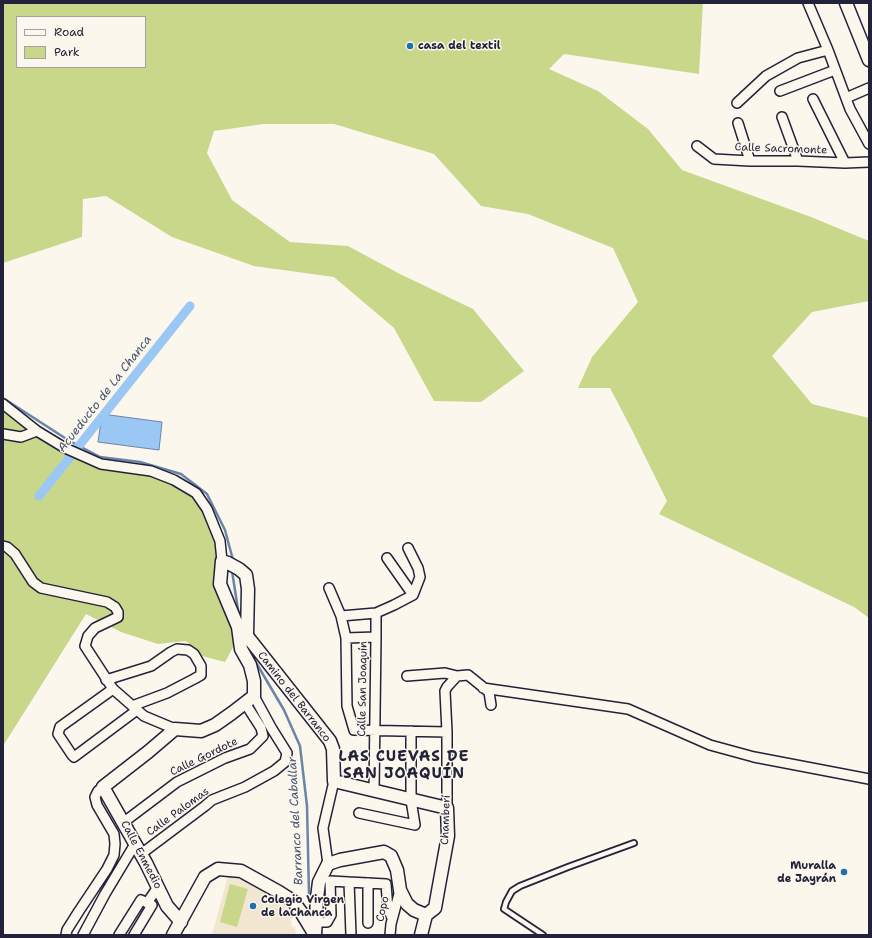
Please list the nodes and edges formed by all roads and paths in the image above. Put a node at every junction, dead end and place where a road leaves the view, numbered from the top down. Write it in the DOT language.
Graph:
graph roads {
  1 [pos="808,3"];
  2 [pos="846,3"];
  3 [pos="828,50"];
  4 [pos="869,60"];
  5 [pos="835,70"];
  6 [pos="869,88"];
  7 [pos="780,91"];
  8 [pos="846,98"];
  9 [pos="812,99"];
  10 [pos="737,103"];
  11 [pos="782,117"];
  12 [pos="738,123"];
  13 [pos="869,144"];
  14 [pos="697,146"];
  15 [pos="750,161"];
  16 [pos="798,161"];
  17 [pos="869,162"];
  18 [pos="845,163"];
  19 [pos="3,404"];
  20 [pos="37,431"];
  21 [pos="3,434"];
  22 [pos="3,546"];
  23 [pos="408,548"];
  24 [pos="387,558"];
  25 [pos="225,562"];
  26 [pos="328,588"];
  27 [pos="413,595"];
  28 [pos="376,613"];
  29 [pos="341,616"];
  30 [pos="376,637"];
  31 [pos="346,638"];
  32 [pos="406,676"];
  33 [pos="457,676"];
  34 [pos="106,680"];
  35 [pos="483,688"];
  36 [pos="113,689"];
  37 [pos="249,699"];
  38 [pos="491,705"];
  39 [pos="135,708"];
  40 [pos="175,729"];
  41 [pos="374,731"];
  42 [pos="411,731"];
  43 [pos="447,732"];
  44 [pos="869,778"];
  45 [pos="334,781"];
  46 [pos="103,787"];
  47 [pos="374,790"];
  48 [pos="411,800"];
  49 [pos="447,808"];
  50 [pos="359,813"];
  51 [pos="124,822"];
  52 [pos="634,843"];
  53 [pos="138,849"];
  54 [pos="328,864"];
  55 [pos="349,882"];
  56 [pos="368,883"];
  57 [pos="158,887"];
  58 [pos="400,890"];
  59 [pos="293,901"];
  60 [pos="147,903"];
  61 [pos="317,903"];
  62 [pos="426,915"];
  63 [pos="392,918"];
  64 [pos="181,922"];
  65 [pos="316,922"];
  66 [pos="368,924"];
  67 [pos="66,935"];
  68 [pos="83,935"];
  69 [pos="119,935"];
  70 [pos="134,935"];
  71 [pos="173,935"];
  72 [pos="315,935"];
  73 [pos="351,935"];
  74 [pos="390,935"];
  75 [pos="421,935"];
  76 [pos="543,935"];
  1 -- 3 [label="street"];
  2 -- 4 [label="street"];
  3 -- 5 [label="street"];
  3 -- 10 [label="street"];
  5 -- 7 [label="street"];
  5 -- 8 [label="street"];
  6 -- 8 [label="street"];
  8 -- 13 [label="street"];
  9 -- 18 [label="street"];
  11 -- 16 [label="street"];
  12 -- 15 [label="street"];
  14 -- 15 [label="street, Calle Sacromonte"];
  15 -- 16 [label="street, Calle Sacromonte"];
  16 -- 18 [label="street, Calle Sacromonte"];
  17 -- 18 [label="street, Calle Sacromonte"];
  19 -- 20 [label="street"];
  20 -- 21 [label="street"];
  20 -- 25 [label="street"];
  22 -- 34 [label="street"];
  23 -- 27 [label="street"];
  24 -- 27 [label="street"];
  25 -- 37 [label="street"];
  25 -- 45 [label="street, Camino del Barranco"];
  26 -- 29 [label="street"];
  27 -- 28 [label="street"];
  28 -- 29 [label="street"];
  28 -- 30 [label="street, Calle San Joaquín"];
  29 -- 31 [label="street"];
  30 -- 31 [label="street"];
  30 -- 41 [label="street, Calle San Joaquín"];
  31 -- 41 [label="street"];
  32 -- 33 [label="street"];
  33 -- 35 [label="street"];
  33 -- 43 [label="street, Chamberí"];
  34 -- 36 [label="street"];
  34 -- 39 [label="street"];
  35 -- 38 [label="street"];
  35 -- 44 [label="street"];
  36 -- 39 [label="street"];
  36 -- 39 [label="street"];
  37 -- 40 [label="street"];
  37 -- 51 [label="street, Calle Gordote"];
  37 -- 53 [label="street, Calle Palomas"];
  39 -- 40 [label="street"];
  40 -- 46 [label="street"];
  41 -- 42 [label="street"];
  41 -- 47 [label="street, Calle San Joaquín"];
  42 -- 43 [label="street"];
  42 -- 48 [label="street"];
  43 -- 49 [label="street, Chamberí"];
  45 -- 47 [label="street"];
  45 -- 54 [label="street"];
  46 -- 51 [label="street, Calle Enmedio"];
  46 -- 67 [label="street"];
  47 -- 48 [label="street"];
  48 -- 49 [label="street"];
  48 -- 50 [label="street"];
  49 -- 62 [label="street, Chamberí"];
  51 -- 53 [label="street, Calle Enmedio"];
  52 -- 76 [label="lane"];
  53 -- 57 [label="street, Calle Enmedio"];
  53 -- 68 [label="street"];
  54 -- 58 [label="street"];
  54 -- 61 [label="street"];
  55 -- 56 [label="street"];
  55 -- 65 [label="street"];
  55 -- 73 [label="street"];
  56 -- 63 [label="street"];
  56 -- 66 [label="street"];
  57 -- 60 [label="street"];
  57 -- 64 [label="street, Calle Enmedio"];
  58 -- 62 [label="street"];
  58 -- 63 [label="street, Copo"];
  59 -- 61 [label="street"];
  59 -- 64 [label="street"];
  59 -- 72 [label="street"];
  60 -- 69 [label="street"];
  60 -- 70 [label="street"];
  61 -- 65 [label="street"];
  62 -- 75 [label="street"];
  63 -- 74 [label="street, Copo"];
  64 -- 71 [label="street"];
  65 -- 72 [label="street"];
}
